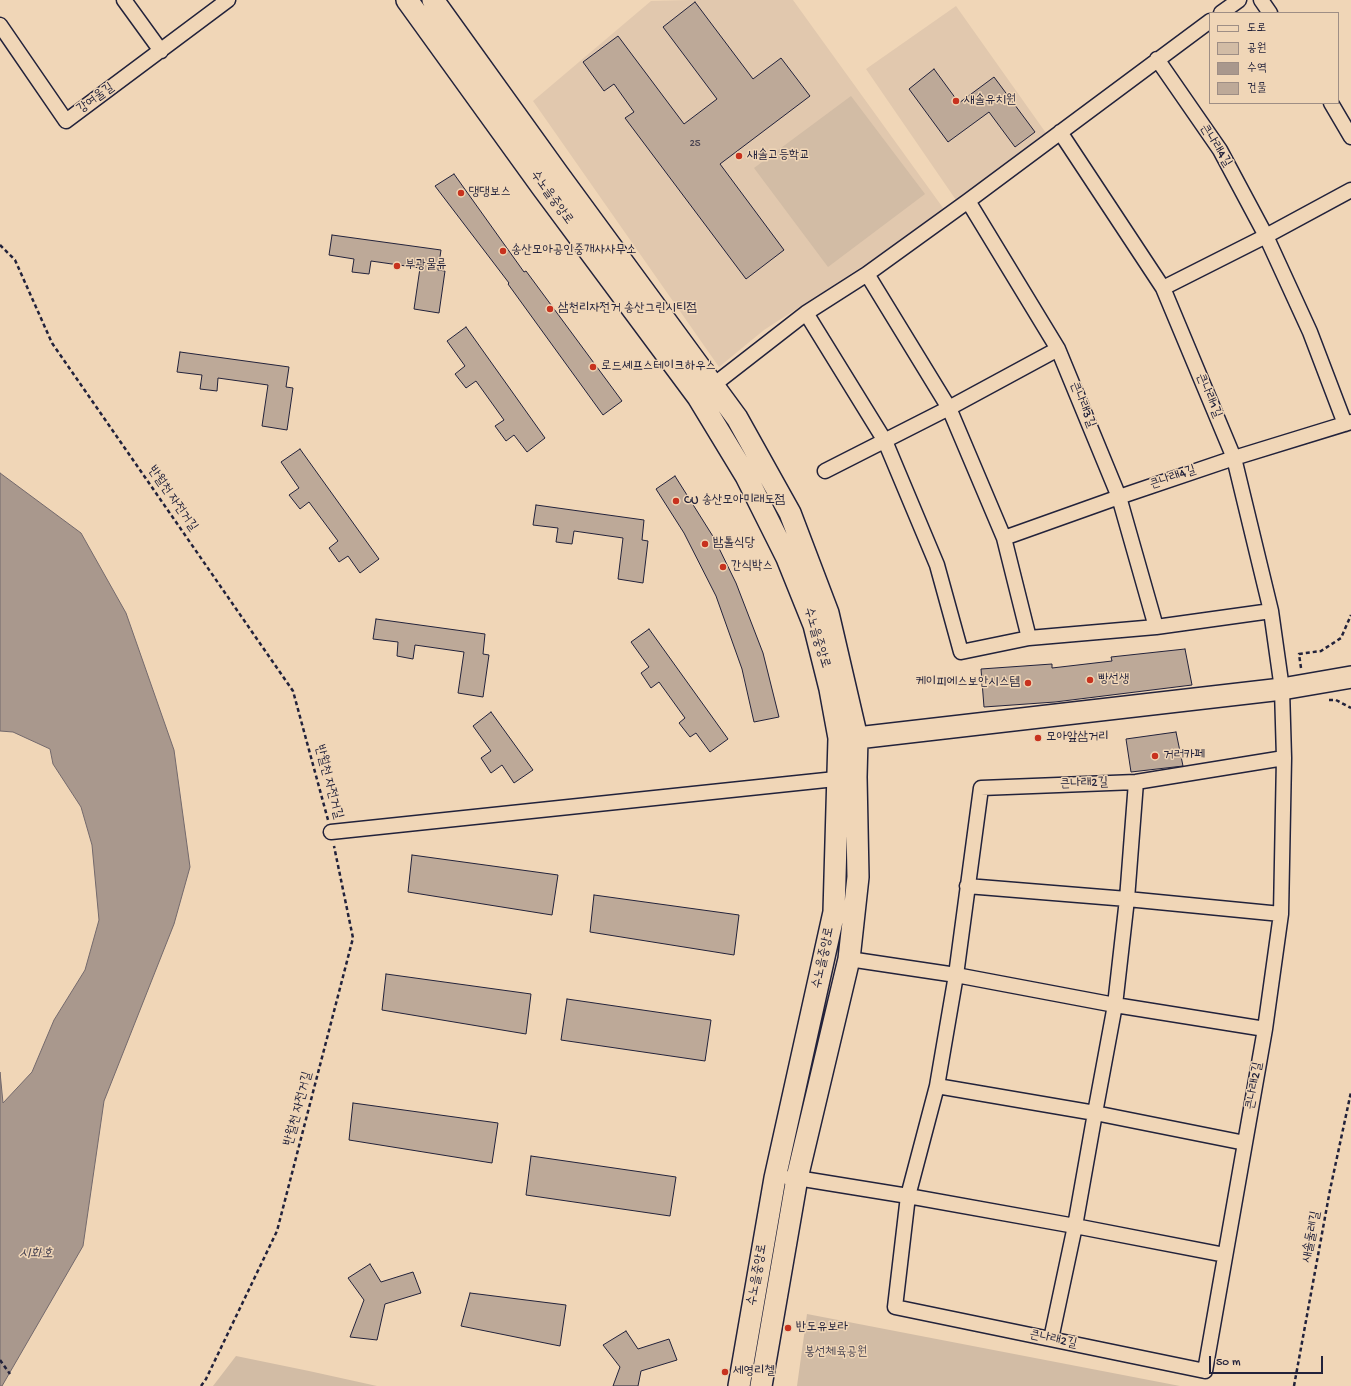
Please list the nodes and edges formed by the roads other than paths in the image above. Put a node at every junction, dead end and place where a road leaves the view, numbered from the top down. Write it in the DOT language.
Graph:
graph roads {
  1 [pos="124,0"];
  2 [pos="228,0"];
  3 [pos="407,0"];
  4 [pos="433,0"];
  5 [pos="1239,0"];
  6 [pos="1261,0"];
  7 [pos="1222,12"];
  8 [pos="1269,12"];
  9 [pos="1209,22"];
  10 [pos="0,25"];
  11 [pos="161,51"];
  12 [pos="1157,59"];
  13 [pos="1332,104"];
  14 [pos="1060,132"];
  15 [pos="1351,136"];
  16 [pos="1351,190"];
  17 [pos="968,201"];
  18 [pos="1266,236"];
  19 [pos="867,274"];
  20 [pos="1163,288"];
  21 [pos="806,314"];
  22 [pos="1058,349"];
  23 [pos="706,391"];
  24 [pos="949,408"];
  25 [pos="1348,423"];
  26 [pos="885,441"];
  27 [pos="1234,458"];
  28 [pos="826,472"];
  29 [pos="1119,497"];
  30 [pos="1004,538"];
  31 [pos="1270,611"];
  32 [pos="1156,627"];
  33 [pos="1030,638"];
  34 [pos="1351,677"];
  35 [pos="1282,689"];
  36 [pos="848,738"];
  37 [pos="1284,758"];
  38 [pos="847,778"];
  39 [pos="1136,782"];
  40 [pos="331,832"];
  41 [pos="967,886"];
  42 [pos="1127,899"];
  43 [pos="1281,914"];
  44 [pos="849,959"];
  45 [pos="956,975"];
  46 [pos="1115,1004"];
  47 [pos="1265,1029"];
  48 [pos="937,1086"];
  49 [pos="1095,1113"];
  50 [pos="1244,1143"];
  51 [pos="775,1178"];
  52 [pos="797,1178"];
  53 [pos="908,1196"];
  54 [pos="1075,1226"];
  55 [pos="1225,1255"];
  56 [pos="1051,1339"];
  57 [pos="738,1386"];
  58 [pos="761,1386"];
  1 -- 11 [label="street"];
  2 -- 11 [label="street, 강여울길"];
  3 -- 23 [label="main road, 수노을중앙로"];
  4 -- 23 [label="main road, 수노을중앙로"];
  5 -- 7 [label="street"];
  6 -- 8 [label="street"];
  9 -- 12 [label="street"];
  10 -- 11 [label="street, 강여울길"];
  12 -- 14 [label="street"];
  12 -- 18 [label="street, 큰나래4길"];
  13 -- 15 [label="street"];
  14 -- 17 [label="street"];
  14 -- 20 [label="street, 큰나래1길"];
  16 -- 18 [label="street"];
  17 -- 19 [label="street"];
  17 -- 22 [label="street, 큰나래3길"];
  18 -- 20 [label="street"];
  18 -- 25 [label="street, 큰나래4길"];
  19 -- 21 [label="street"];
  19 -- 24 [label="street"];
  20 -- 27 [label="street, 큰나래1길"];
  21 -- 23 [label="street"];
  21 -- 26 [label="street"];
  22 -- 24 [label="street"];
  22 -- 29 [label="street, 큰나래3길"];
  23 -- 36 [label="main road, 수노을중앙로"];
  24 -- 26 [label="street"];
  24 -- 30 [label="street"];
  25 -- 27 [label="street, 큰나래4길"];
  26 -- 28 [label="street"];
  26 -- 33 [label="street"];
  27 -- 29 [label="street, 큰나래4길"];
  27 -- 31 [label="street, 큰나래1길"];
  29 -- 30 [label="street, 큰나래4길"];
  29 -- 32 [label="street, 큰나래3길"];
  30 -- 33 [label="street"];
  31 -- 32 [label="street"];
  31 -- 35 [label="street, 큰나래1길"];
  32 -- 33 [label="street"];
  34 -- 35 [label="main road"];
  35 -- 36 [label="main road"];
  35 -- 37 [label="street, 큰나래2길"];
  36 -- 38 [label="main road, 수노을중앙로"];
  37 -- 39 [label="street, 큰나래2길"];
  37 -- 43 [label="street, 큰나래2길"];
  38 -- 40 [label="street"];
  38 -- 44 [label="main road, 수노을중앙로"];
  38 -- 51 [label="main road, 수노을중앙로"];
  39 -- 41 [label="street, 큰나래2길"];
  39 -- 42 [label="street"];
  41 -- 42 [label="street"];
  41 -- 45 [label="street, 큰나래2길"];
  42 -- 43 [label="street"];
  42 -- 46 [label="street"];
  43 -- 47 [label="street, 큰나래2길"];
  44 -- 45 [label="street"];
  44 -- 52 [label="main road, 수노을중앙로"];
  45 -- 46 [label="street"];
  45 -- 48 [label="street, 큰나래2길"];
  46 -- 47 [label="street"];
  46 -- 49 [label="street"];
  47 -- 50 [label="street, 큰나래2길"];
  48 -- 49 [label="street"];
  48 -- 53 [label="street, 큰나래2길"];
  49 -- 50 [label="street"];
  49 -- 54 [label="street"];
  50 -- 55 [label="street, 큰나래2길"];
  51 -- 52 [label="street"];
  51 -- 57 [label="main road, 수노을중앙로"];
  52 -- 53 [label="street"];
  52 -- 58 [label="main road, 수노을중앙로"];
  53 -- 54 [label="street"];
  53 -- 56 [label="street, 큰나래2길"];
  54 -- 55 [label="street"];
  54 -- 56 [label="street"];
  55 -- 56 [label="street, 큰나래2길"];
}
